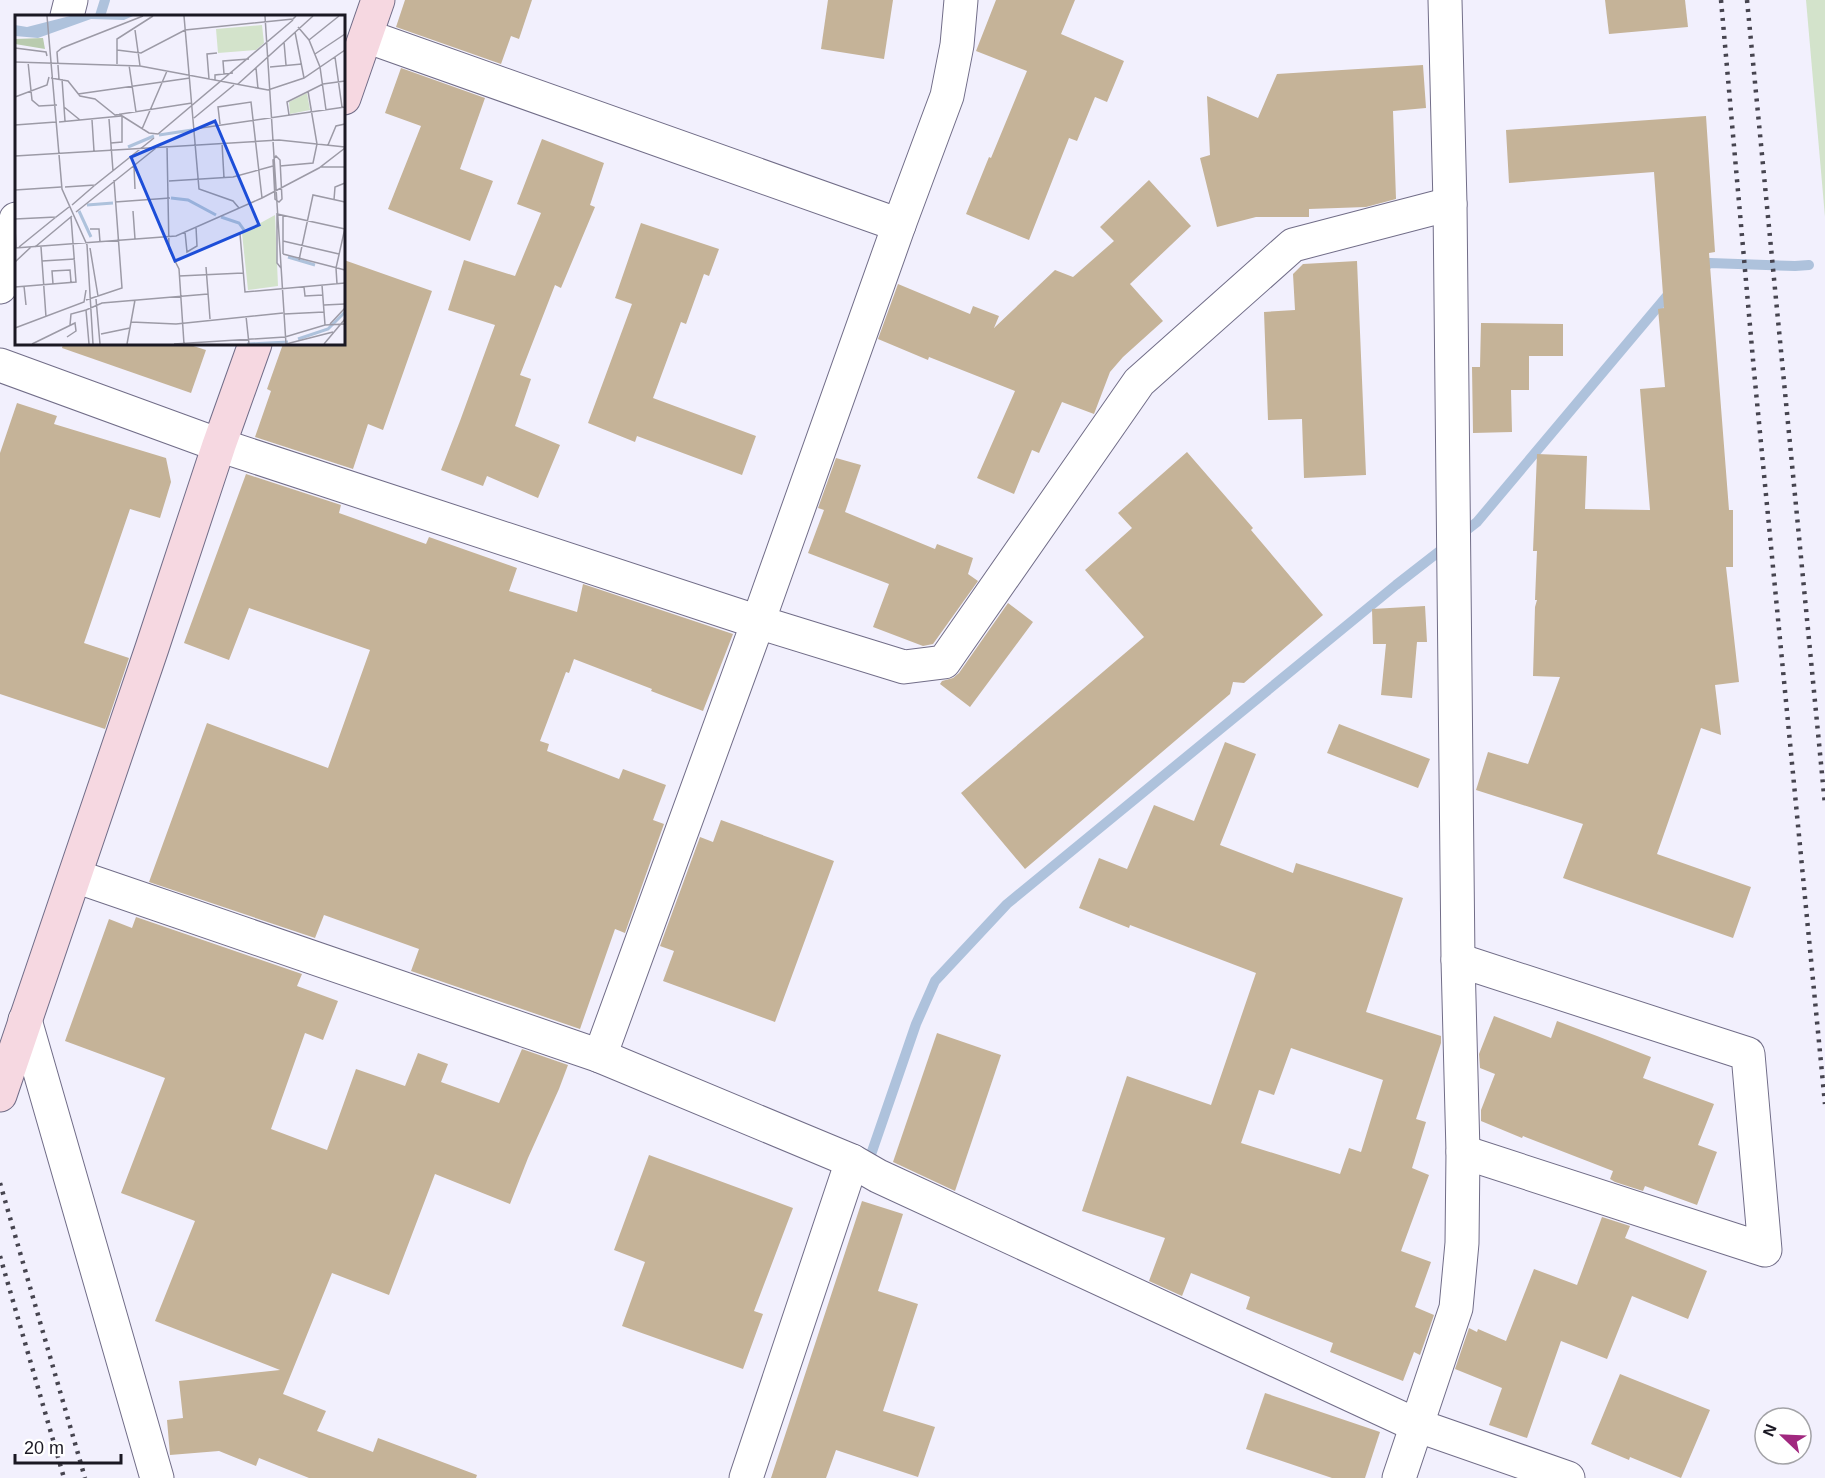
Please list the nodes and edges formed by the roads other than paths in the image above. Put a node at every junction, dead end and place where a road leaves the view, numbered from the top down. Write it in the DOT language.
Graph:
graph roads {
  1 [pos="71,0"];
  2 [pos="378,0"];
  3 [pos="962,0"];
  4 [pos="1445,0"];
  5 [pos="67,15"];
  6 [pos="366,36"];
  7 [pos="345,95"];
  8 [pos="1450,204"];
  9 [pos="15,223"];
  10 [pos="899,225"];
  11 [pos="0,287"];
  12 [pos="255,345"];
  13 [pos="0,365"];
  14 [pos="219,445"];
  15 [pos="758,622"];
  16 [pos="75,876"];
  17 [pos="1458,960"];
  18 [pos="26,1020"];
  19 [pos="600,1056"];
  20 [pos="0,1095"];
  21 [pos="1463,1152"];
  22 [pos="865,1169"];
  23 [pos="1416,1425"];
  24 [pos="157,1478"];
  25 [pos="746,1478"];
  26 [pos="1398,1478"];
  27 [pos="1568,1478"];
  1 -- 5 [label="street"];
  2 -- 6 [label="street"];
  3 -- 10 [label="street"];
  4 -- 8 [label="street"];
  6 -- 7 [label="street"];
  6 -- 10 [label="street"];
  8 -- 15 [label="street"];
  8 -- 17 [label="street"];
  9 -- 11 [label="street"];
  10 -- 15 [label="street"];
  12 -- 14 [label="street"];
  13 -- 14 [label="street"];
  14 -- 15 [label="street"];
  14 -- 16 [label="street"];
  15 -- 19 [label="street"];
  16 -- 18 [label="street"];
  16 -- 19 [label="street"];
  17 -- 21 [label="street"];
  17 -- 21 [label="street"];
  18 -- 20 [label="street"];
  18 -- 24 [label="street"];
  19 -- 22 [label="street"];
  21 -- 23 [label="street"];
  22 -- 23 [label="street"];
  22 -- 25 [label="street"];
  23 -- 26 [label="street"];
  23 -- 27 [label="street"];
}
